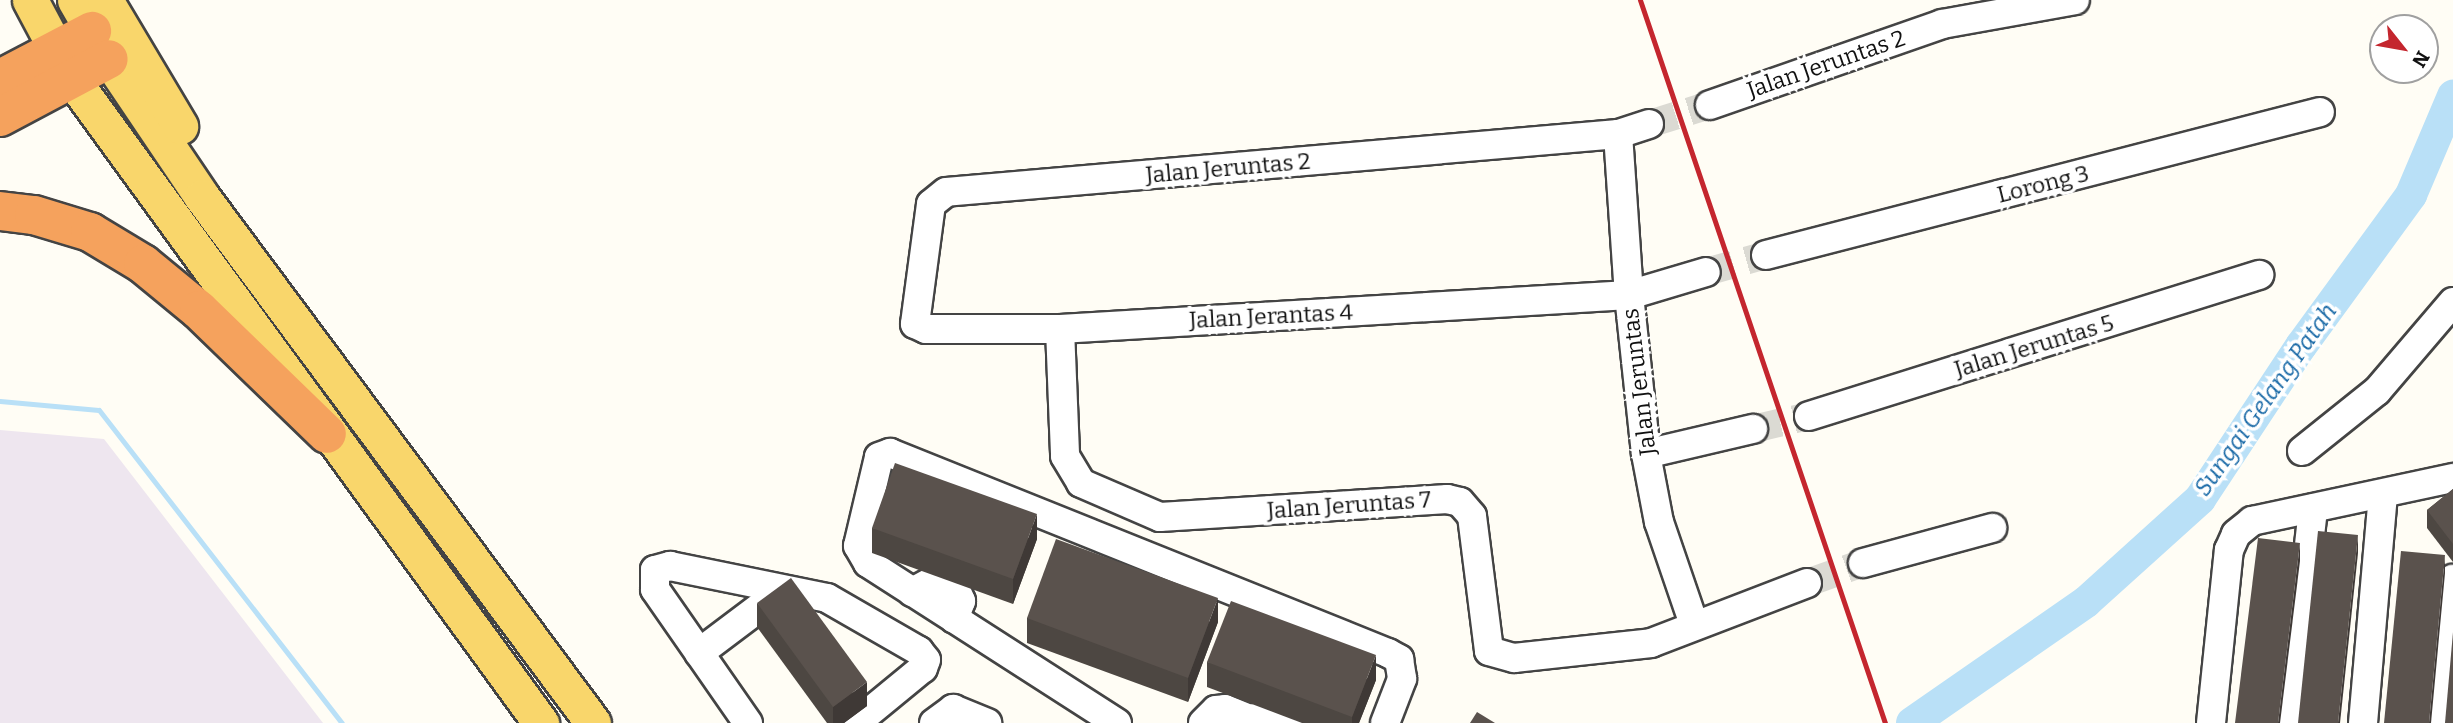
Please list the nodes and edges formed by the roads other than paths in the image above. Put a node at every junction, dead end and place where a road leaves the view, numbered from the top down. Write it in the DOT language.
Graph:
graph roads {
  1 [pos="30,0"];
  2 [pos="2075,0"];
  3 [pos="1940,12"];
  4 [pos="95,22"];
  5 [pos="64,64"];
  6 [pos="0,79"];
  7 [pos="1710,105"];
  8 [pos="2320,112"];
  9 [pos="0,117"];
  10 [pos="1649,124"];
  11 [pos="1618,134"];
  12 [pos="0,211"];
  13 [pos="1766,255"];
  14 [pos="1706,272"];
  15 [pos="2259,275"];
  16 [pos="1629,295"];
  17 [pos="2453,302"];
  18 [pos="291,316"];
  19 [pos="915,324"];
  20 [pos="1060,329"];
  21 [pos="1810,416"];
  22 [pos="1753,429"];
  23 [pos="327,434"];
  24 [pos="2302,451"];
  25 [pos="1646,454"];
  26 [pos="2453,478"];
  27 [pos="2383,494"];
  28 [pos="2313,508"];
  29 [pos="1992,528"];
  30 [pos="1863,563"];
  31 [pos="2453,579"];
  32 [pos="1807,583"];
  33 [pos="780,592"];
  34 [pos="1694,624"];
  35 [pos="699,653"];
  36 [pos="979,718"];
  37 [pos="1254,721"];
  38 [pos="541,723"];
  39 [pos="593,723"];
  40 [pos="748,723"];
  41 [pos="856,723"];
  42 [pos="934,723"];
  43 [pos="1117,723"];
  44 [pos="1203,723"];
  45 [pos="1293,723"];
  46 [pos="1385,723"];
  47 [pos="2211,723"];
  48 [pos="2289,723"];
  49 [pos="2363,723"];
  50 [pos="2438,723"];
  1 -- 5 [label="main road"];
  2 -- 3 [label="street, Jalan Jeruntas 2"];
  3 -- 7 [label="street, Jalan Jeruntas 2"];
  4 -- 5 [label="highway"];
  4 -- 18 [label="main road"];
  4 -- 18 [label="main road"];
  5 -- 6 [label="highway"];
  5 -- 9 [label="highway"];
  5 -- 23 [label="main road"];
  8 -- 13 [label="street, Lorong 3"];
  10 -- 11 [label="street, Jalan Jeruntas 2"];
  11 -- 16 [label="street, Jalan Jeruntas"];
  11 -- 19 [label="street, Jalan Jeruntas 2"];
  12 -- 23 [label="highway"];
  14 -- 16 [label="street"];
  15 -- 21 [label="street, Jalan Jeruntas 5"];
  16 -- 20 [label="street, Jalan Jerantas 4"];
  16 -- 25 [label="street, Jalan Jeruntas"];
  17 -- 24 [label="street"];
  18 -- 39 [label="main road"];
  19 -- 20 [label="street, Jalan Jerantas 4"];
  20 -- 34 [label="street, Jalan Jeruntas 7"];
  22 -- 25 [label="street"];
  23 -- 38 [label="main road"];
  25 -- 34 [label="street, Jalan Jeruntas"];
  26 -- 27 [label="street"];
  27 -- 28 [label="street"];
  27 -- 49 [label="street"];
  28 -- 47 [label="street"];
  28 -- 48 [label="street"];
  29 -- 30 [label="street"];
  31 -- 50 [label="street"];
  32 -- 34 [label="street"];
  33 -- 35 [label="street"];
  33 -- 35 [label="street"];
  33 -- 41 [label="street"];
  35 -- 40 [label="street"];
  36 -- 42 [label="street"];
  37 -- 44 [label="street"];
  37 -- 45 [label="street"];
  43 -- 46 [label="street"];
}
